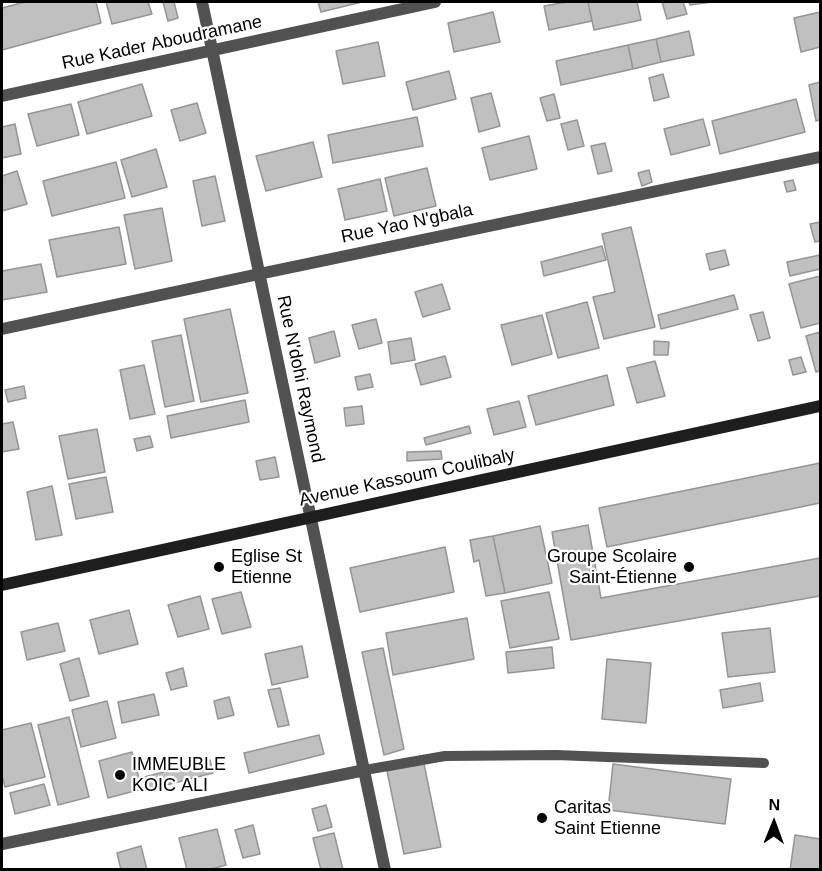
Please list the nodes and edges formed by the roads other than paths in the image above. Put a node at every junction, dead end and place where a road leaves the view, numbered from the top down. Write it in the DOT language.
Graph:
graph roads {
  1 [pos="202,2"];
  2 [pos="435,2"];
  3 [pos="213,50"];
  4 [pos="2,96"];
  5 [pos="820,157"];
  6 [pos="259,274"];
  7 [pos="2,329"];
  8 [pos="820,405"];
  9 [pos="310,518"];
  10 [pos="2,585"];
  11 [pos="764,763"];
  12 [pos="364,770"];
  13 [pos="2,844"];
  14 [pos="385,870"];
  1 -- 3 [label="street, Rue N'dohi Raymond"];
  2 -- 3 [label="street, Rue Kader Aboudramane"];
  3 -- 4 [label="street, Rue Kader Aboudramane"];
  3 -- 6 [label="street, Rue N'dohi Raymond"];
  5 -- 6 [label="street, Rue Yao N'gbala"];
  6 -- 7 [label="street, Rue Yao N'gbala"];
  6 -- 9 [label="street, Rue N'dohi Raymond"];
  8 -- 9 [label="street, Avenue Kassoum Coulibaly"];
  9 -- 10 [label="street, Avenue Kassoum Coulibaly"];
  9 -- 12 [label="street, Rue N'dohi Raymond"];
  11 -- 12 [label="lane"];
  12 -- 13 [label="street"];
  12 -- 14 [label="street, Rue N'dohi Raymond"];
}
